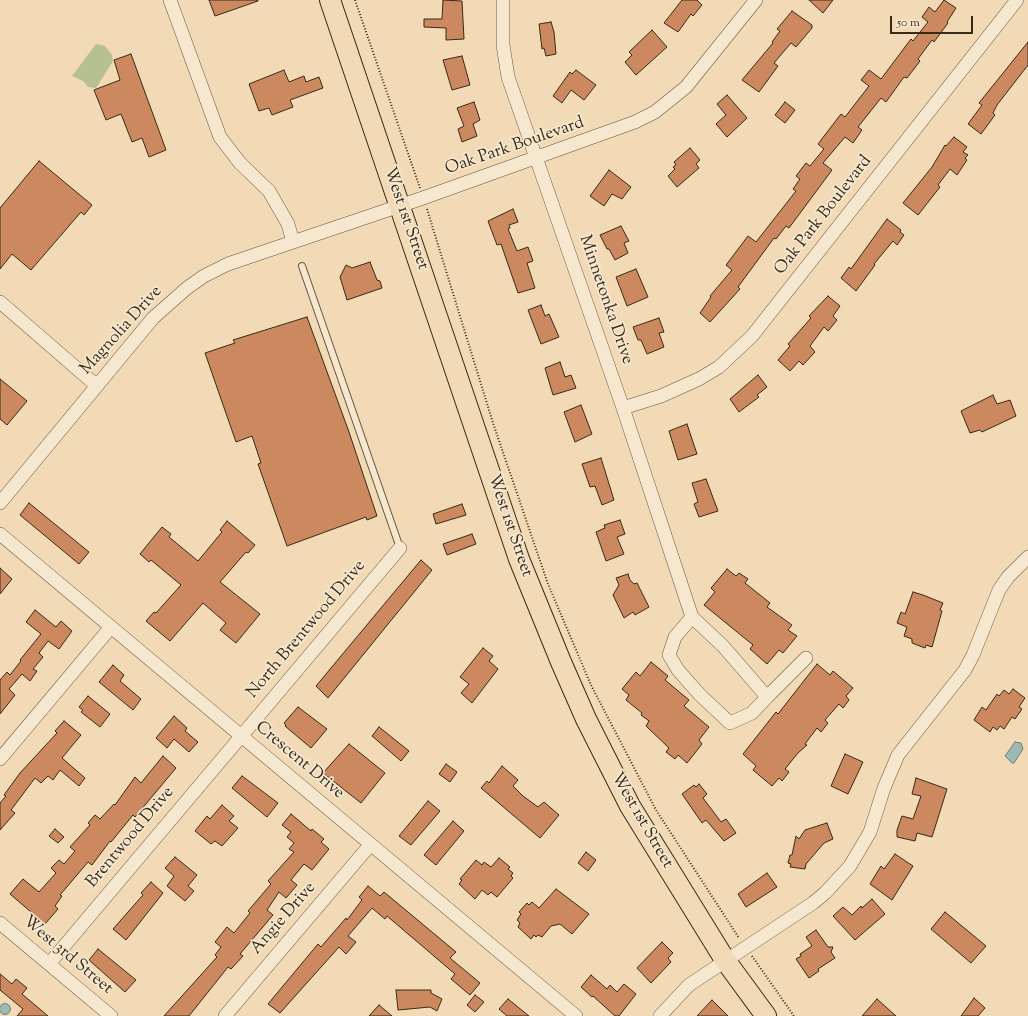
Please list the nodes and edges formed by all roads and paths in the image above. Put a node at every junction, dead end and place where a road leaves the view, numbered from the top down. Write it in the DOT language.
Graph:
graph roads {
  1 [pos="170,0"];
  2 [pos="330,0"];
  3 [pos="355,0"];
  4 [pos="503,0"];
  5 [pos="756,0"];
  6 [pos="1017,0"];
  7 [pos="537,158"];
  8 [pos="423,198"];
  9 [pos="401,206"];
  10 [pos="293,242"];
  11 [pos="302,266"];
  12 [pos="0,302"];
  13 [pos="97,386"];
  14 [pos="623,408"];
  15 [pos="0,503"];
  16 [pos="0,534"];
  17 [pos="400,548"];
  18 [pos="1028,557"];
  19 [pos="690,614"];
  20 [pos="111,627"];
  21 [pos="806,658"];
  22 [pos="767,697"];
  23 [pos="242,736"];
  24 [pos="0,759"];
  25 [pos="370,845"];
  26 [pos="0,923"];
  27 [pos="746,947"];
  28 [pos="725,960"];
  29 [pos="49,964"];
  30 [pos="111,1016"];
  31 [pos="225,1016"];
  32 [pos="576,1016"];
  33 [pos="660,1016"];
  34 [pos="766,1016"];
  35 [pos="794,1016"];
  1 -- 10 [label="street"];
  2 -- 9 [label="main road, West 1st Street"];
  3 -- 8 [label="path"];
  4 -- 7 [label="street, Minnetonka Drive"];
  5 -- 7 [label="street, Oak Park Boulevard"];
  6 -- 14 [label="street, Oak Park Boulevard"];
  7 -- 8 [label="street, Oak Park Boulevard"];
  7 -- 14 [label="street, Minnetonka Drive"];
  8 -- 9 [label="street, Oak Park Boulevard"];
  8 -- 27 [label="path"];
  9 -- 10 [label="street, Magnolia Drive"];
  9 -- 28 [label="main road, West 1st Street"];
  10 -- 13 [label="street, Magnolia Drive"];
  11 -- 17 [label="lane"];
  12 -- 13 [label="street"];
  13 -- 15 [label="street, Magnolia Drive"];
  14 -- 19 [label="street, Minnetonka Drive"];
  16 -- 20 [label="street, Crescent Drive"];
  17 -- 23 [label="street, North Brentwood Drive"];
  18 -- 27 [label="street"];
  19 -- 22 [label="street"];
  19 -- 22 [label="street"];
  20 -- 23 [label="street, Crescent Drive"];
  20 -- 24 [label="street"];
  21 -- 22 [label="street"];
  23 -- 25 [label="street, Crescent Drive"];
  23 -- 29 [label="street, Brentwood Drive"];
  25 -- 31 [label="street, Angie Drive"];
  25 -- 32 [label="street, Crescent Drive"];
  26 -- 29 [label="street, West 3rd Street"];
  27 -- 28 [label="street"];
  27 -- 35 [label="path"];
  28 -- 33 [label="street"];
  28 -- 34 [label="main road, West 1st Street"];
  29 -- 30 [label="street, West 3rd Street"];
}
